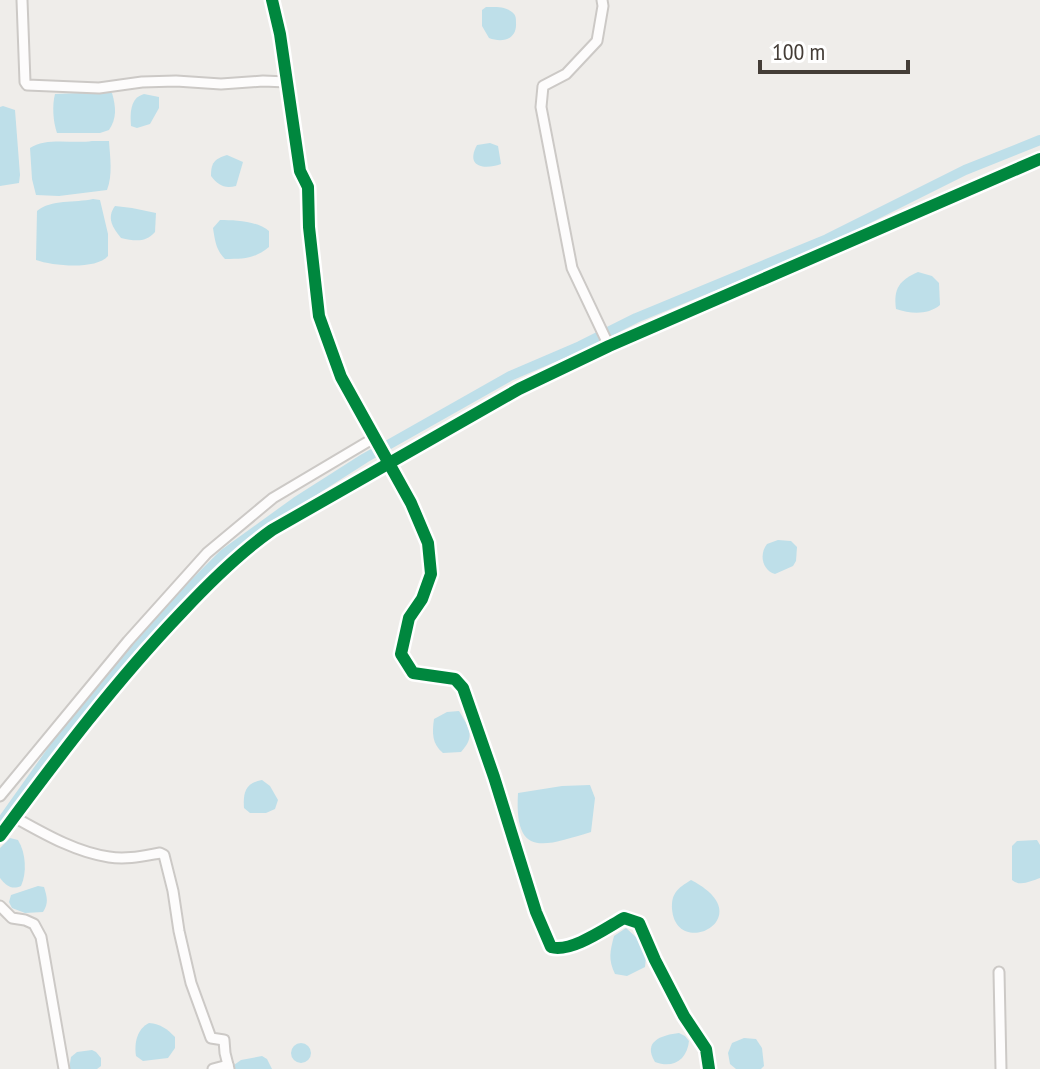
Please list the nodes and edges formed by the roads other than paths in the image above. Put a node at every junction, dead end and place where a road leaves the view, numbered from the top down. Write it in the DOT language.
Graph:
graph roads {
  1 [pos="22,0"];
  2 [pos="272,0"];
  3 [pos="602,0"];
  4 [pos="287,82"];
  5 [pos="1040,159"];
  6 [pos="609,346"];
  7 [pos="374,438"];
  8 [pos="390,464"];
  9 [pos="0,796"];
  10 [pos="14,817"];
  11 [pos="0,836"];
  12 [pos="0,906"];
  13 [pos="999,972"];
  14 [pos="228,1067"];
  15 [pos="64,1069"];
  16 [pos="213,1069"];
  17 [pos="709,1069"];
  18 [pos="1001,1069"];
  1 -- 4 [label="street"];
  2 -- 4 [label="street"];
  3 -- 6 [label="street"];
  4 -- 7 [label="street"];
  5 -- 6 [label="street"];
  6 -- 8 [label="street"];
  7 -- 8 [label="street"];
  7 -- 9 [label="street"];
  8 -- 10 [label="street"];
  8 -- 17 [label="street"];
  10 -- 11 [label="street"];
  10 -- 14 [label="street"];
  12 -- 15 [label="street"];
  13 -- 18 [label="street"];
  14 -- 16 [label="street"];
}
